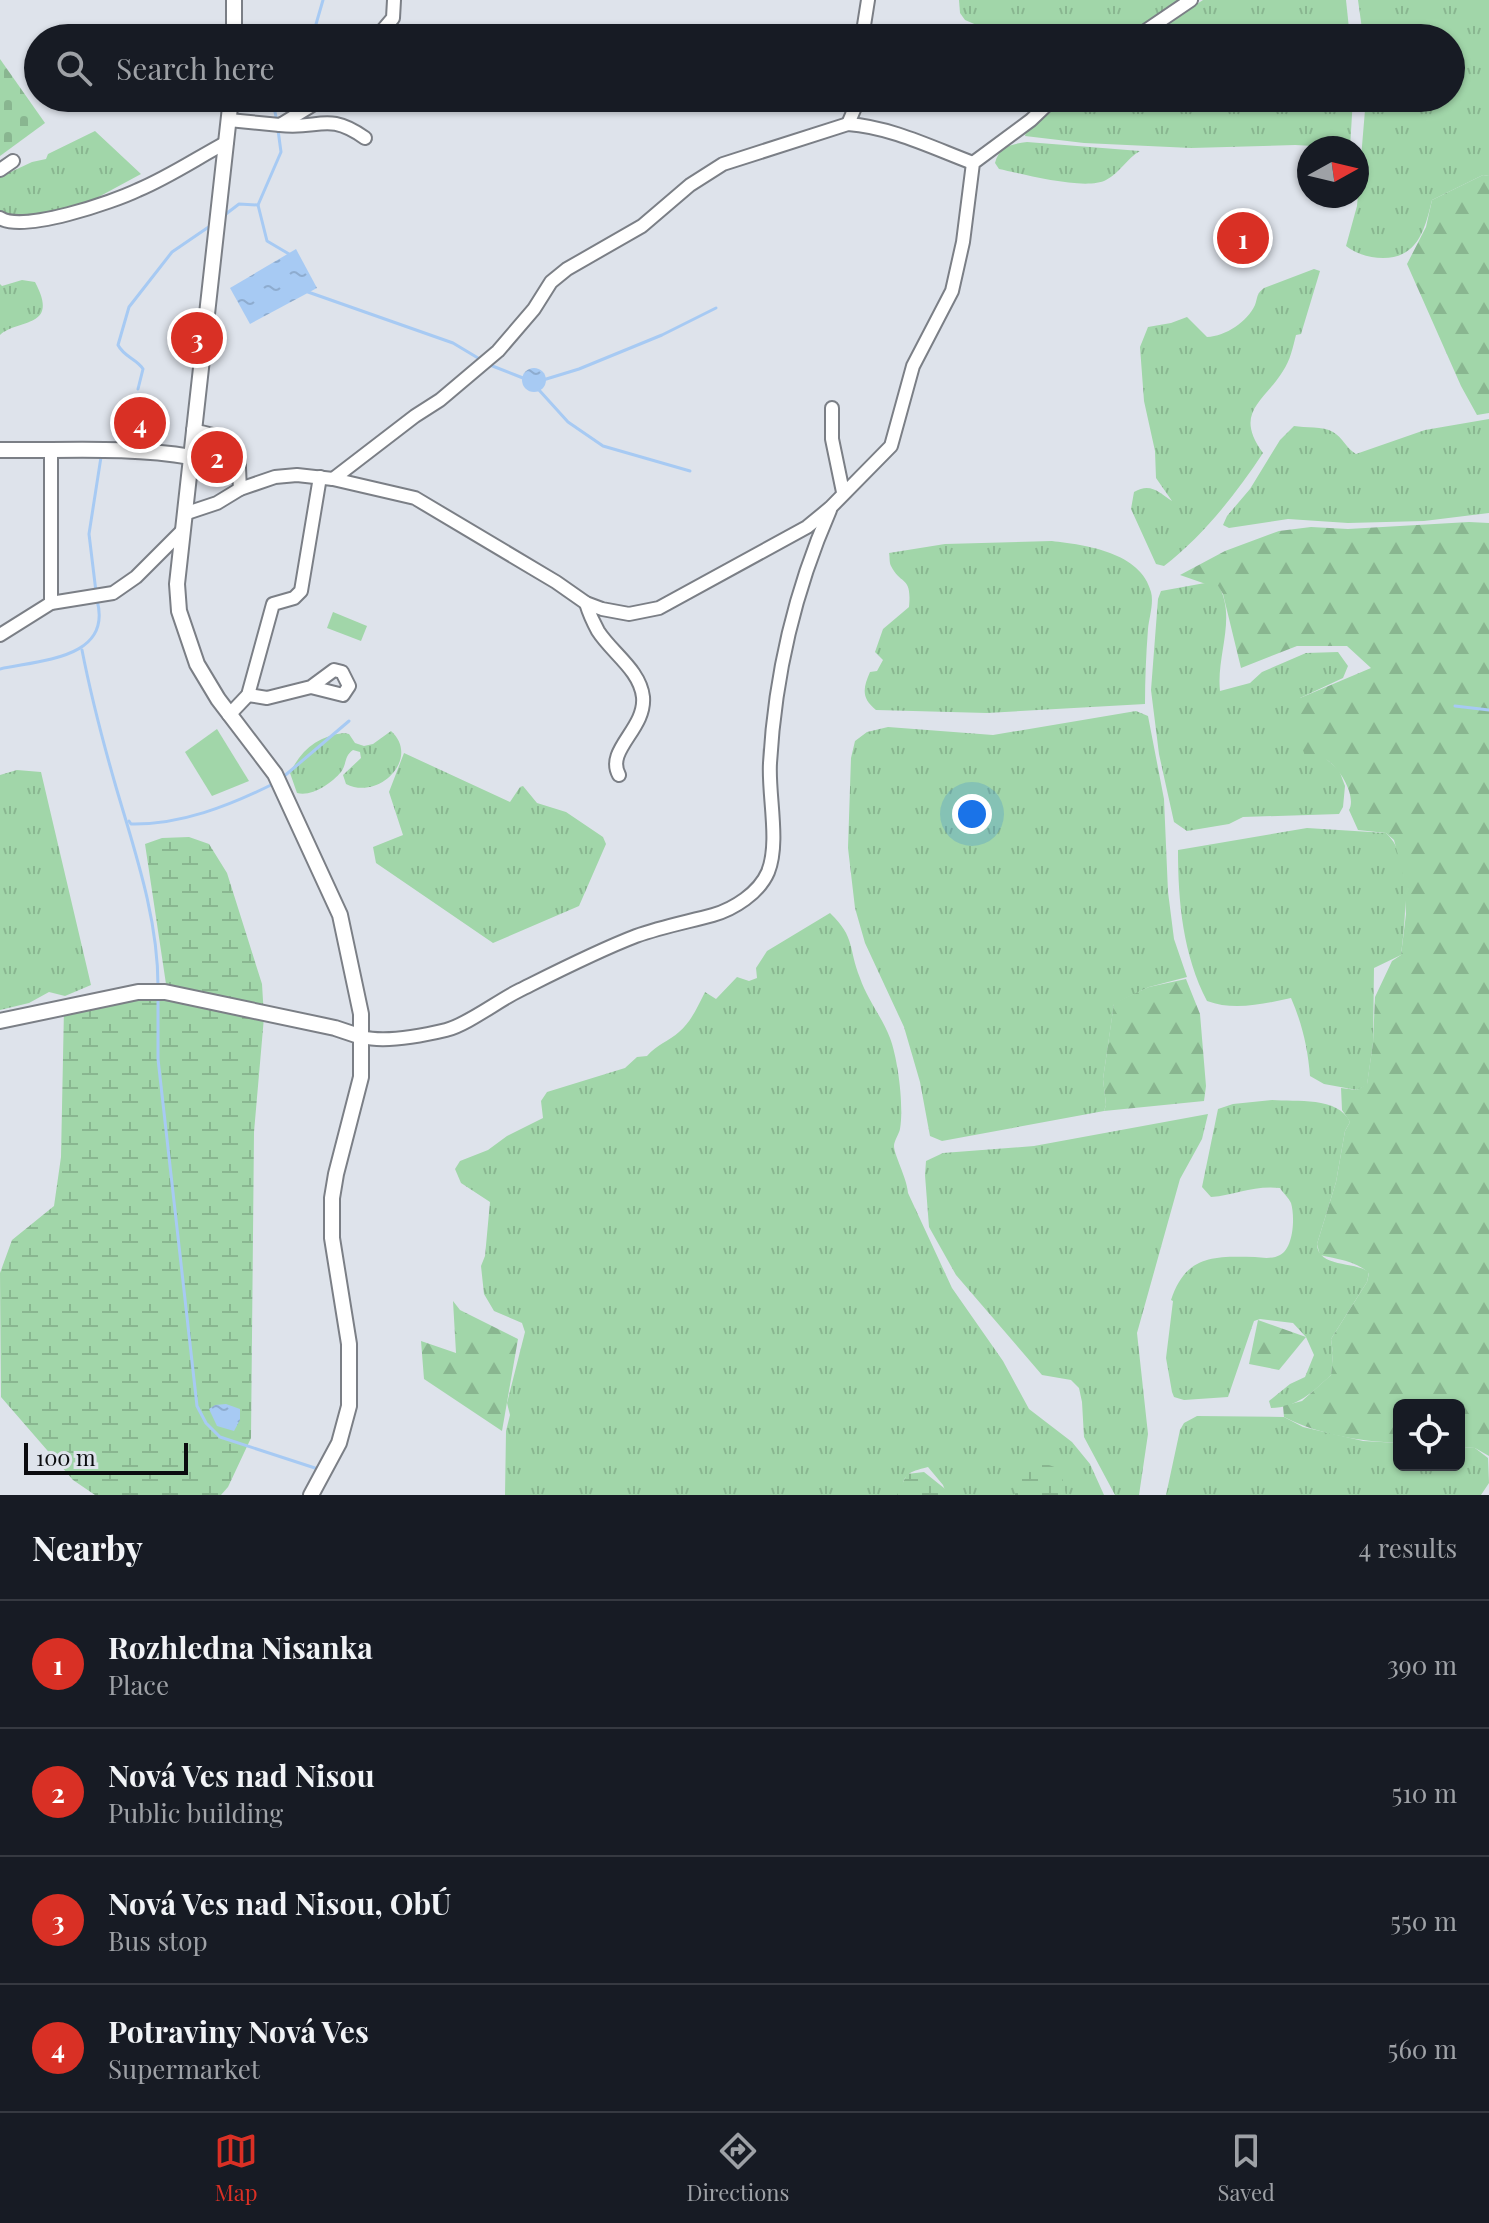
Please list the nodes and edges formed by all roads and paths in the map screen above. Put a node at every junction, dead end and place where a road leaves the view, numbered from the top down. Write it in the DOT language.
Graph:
graph roads {
  1 [pos="234,0"];
  2 [pos="394,0"];
  3 [pos="868,0"];
  4 [pos="1191,0"];
  5 [pos="234,24"];
  6 [pos="388,24"];
  7 [pos="864,24"];
  8 [pos="1156,24"];
  9 [pos="230,112"];
  10 [pos="301,112"];
  11 [pos="855,112"];
  12 [pos="1039,112"];
  13 [pos="229,120"];
  14 [pos="848,124"];
  15 [pos="280,125"];
  16 [pos="365,138"];
  17 [pos="227,142"];
  18 [pos="13,161"];
  19 [pos="973,163"];
  20 [pos="0,170"];
  21 [pos="0,218"];
  22 [pos="832,408"];
  23 [pos="193,430"];
  24 [pos="0,450"];
  25 [pos="51,450"];
  26 [pos="191,457"];
  27 [pos="327,478"];
  28 [pos="240,489"];
  29 [pos="843,492"];
  30 [pos="830,508"];
  31 [pos="184,514"];
  32 [pos="807,527"];
  33 [pos="181,532"];
  34 [pos="818,537"];
  35 [pos="51,603"];
  36 [pos="586,603"];
  37 [pos="0,635"];
  38 [pos="311,687"];
  39 [pos="248,695"];
  40 [pos="229,715"];
  41 [pos="619,775"];
  42 [pos="0,1021"];
  43 [pos="362,1037"];
  44 [pos="311,1495"];
  1 -- 5 [label="street"];
  2 -- 6 [label="street"];
  3 -- 7 [label="street"];
  4 -- 8 [label="street"];
  9 -- 13 [label="street"];
  10 -- 15 [label="street"];
  11 -- 14 [label="street"];
  12 -- 19 [label="street"];
  13 -- 15 [label="street"];
  13 -- 17 [label="street"];
  14 -- 19 [label="street"];
  14 -- 27 [label="street"];
  15 -- 16 [label="street"];
  17 -- 21 [label="street"];
  17 -- 23 [label="street"];
  18 -- 20 [label="street"];
  19 -- 29 [label="street"];
  22 -- 29 [label="street"];
  23 -- 26 [label="street"];
  23 -- 28 [label="street"];
  24 -- 25 [label="street"];
  25 -- 26 [label="street"];
  25 -- 35 [label="street"];
  26 -- 31 [label="street"];
  27 -- 28 [label="street"];
  27 -- 36 [label="street"];
  27 -- 39 [label="street"];
  28 -- 31 [label="street"];
  29 -- 30 [label="street"];
  30 -- 32 [label="street"];
  30 -- 34 [label="street"];
  31 -- 33 [label="street"];
  32 -- 34 [label="street"];
  32 -- 36 [label="street"];
  33 -- 35 [label="street"];
  33 -- 40 [label="street"];
  34 -- 43 [label="street"];
  35 -- 37 [label="street"];
  36 -- 41 [label="street"];
  38 -- 39 [label="street"];
  39 -- 40 [label="street"];
  40 -- 43 [label="street"];
  42 -- 43 [label="street"];
  43 -- 44 [label="street"];
}
